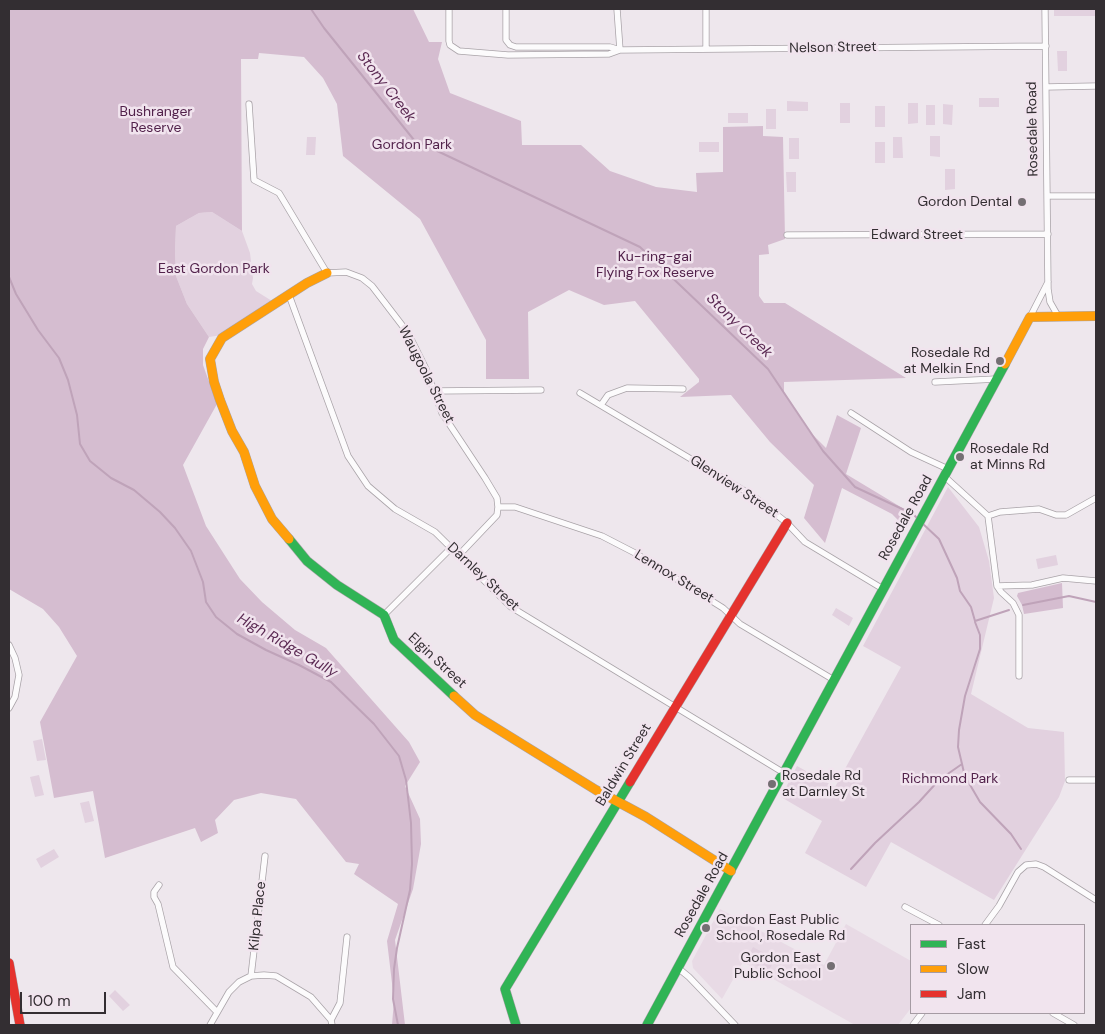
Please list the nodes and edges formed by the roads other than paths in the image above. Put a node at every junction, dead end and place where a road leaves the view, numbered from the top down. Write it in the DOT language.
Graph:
graph roads {
  1 [pos="448,9"];
  2 [pos="506,9"];
  3 [pos="617,9"];
  4 [pos="706,9"];
  5 [pos="1045,9"];
  6 [pos="1046,46"];
  7 [pos="706,49"];
  8 [pos="620,50"];
  9 [pos="1096,86"];
  10 [pos="1046,87"];
  11 [pos="249,104"];
  12 [pos="1048,196"];
  13 [pos="1096,196"];
  14 [pos="1048,234"];
  15 [pos="787,235"];
  16 [pos="327,273"];
  17 [pos="1048,280"];
  18 [pos="289,295"];
  19 [pos="1058,316"];
  20 [pos="1096,316"];
  21 [pos="1030,317"];
  22 [pos="996,379"];
  23 [pos="935,382"];
  24 [pos="683,389"];
  25 [pos="542,390"];
  26 [pos="433,391"];
  27 [pos="580,392"];
  28 [pos="600,405"];
  29 [pos="852,413"];
  30 [pos="946,473"];
  31 [pos="1096,498"];
  32 [pos="498,507"];
  33 [pos="988,516"];
  34 [pos="787,522"];
  35 [pos="451,548"];
  36 [pos="459,555"];
  37 [pos="1096,581"];
  38 [pos="997,586"];
  39 [pos="883,589"];
  40 [pos="384,615"];
  41 [pos="731,615"];
  42 [pos="9,645"];
  43 [pos="1019,676"];
  44 [pos="834,680"];
  45 [pos="9,708"];
  46 [pos="674,708"];
  47 [pos="782,772"];
  48 [pos="1070,780"];
  49 [pos="1096,780"];
  50 [pos="618,802"];
  51 [pos="264,856"];
  52 [pos="731,871"];
  53 [pos="159,885"];
  54 [pos="1096,900"];
  55 [pos="906,907"];
  56 [pos="937,924"];
  57 [pos="986,924"];
  58 [pos="347,937"];
  59 [pos="9,963"];
  60 [pos="678,968"];
  61 [pos="251,976"];
  62 [pos="217,1012"];
  63 [pos="921,1014"];
  64 [pos="1055,1014"];
  65 [pos="331,1022"];
  66 [pos="20,1025"];
  67 [pos="210,1025"];
  68 [pos="516,1025"];
  69 [pos="647,1025"];
  70 [pos="734,1025"];
  71 [pos="912,1025"];
  72 [pos="1074,1025"];
  1 -- 8 [label="street, Nelson Street"];
  2 -- 8 [label="street, Nelson Street"];
  3 -- 8 [label="street"];
  4 -- 7 [label="street"];
  5 -- 6 [label="street, Rosedale Road"];
  6 -- 7 [label="street, Nelson Street"];
  6 -- 10 [label="street, Rosedale Road"];
  7 -- 8 [label="street, Nelson Street"];
  9 -- 10 [label="street"];
  10 -- 12 [label="street, Rosedale Road"];
  11 -- 16 [label="street"];
  12 -- 13 [label="street"];
  12 -- 14 [label="street, Rosedale Road"];
  14 -- 15 [label="street, Edward Street"];
  14 -- 17 [label="street, Rosedale Road"];
  16 -- 18 [label="street"];
  16 -- 26 [label="street, Waugoola Street"];
  17 -- 19 [label="street, Rosedale Road"];
  17 -- 21 [label="street, Rosedale Road"];
  18 -- 35 [label="street, Darnley Street"];
  18 -- 40 [label="street"];
  19 -- 20 [label="street"];
  19 -- 21 [label="street"];
  21 -- 22 [label="street, Rosedale Road"];
  22 -- 23 [label="street"];
  22 -- 30 [label="street, Rosedale Road"];
  24 -- 28 [label="street"];
  25 -- 26 [label="street"];
  26 -- 32 [label="street, Waugoola Street"];
  27 -- 28 [label="street, Glenview Street"];
  28 -- 34 [label="street, Glenview Street"];
  29 -- 30 [label="street"];
  30 -- 33 [label="street"];
  30 -- 39 [label="street, Rosedale Road"];
  31 -- 33 [label="street"];
  32 -- 36 [label="street"];
  32 -- 41 [label="street, Lennox Street"];
  33 -- 38 [label="street"];
  34 -- 39 [label="street, Glenview Street"];
  34 -- 41 [label="street, Baldwin Street"];
  35 -- 36 [label="street, Darnley Street"];
  35 -- 40 [label="street"];
  36 -- 46 [label="street, Darnley Street"];
  37 -- 38 [label="street"];
  38 -- 43 [label="street"];
  39 -- 44 [label="street, Rosedale Road"];
  40 -- 50 [label="street, Elgin Street"];
  41 -- 44 [label="street, Lennox Street"];
  41 -- 46 [label="street, Baldwin Street"];
  42 -- 45 [label="street"];
  44 -- 47 [label="street, Rosedale Road"];
  46 -- 47 [label="street, Darnley Street"];
  46 -- 50 [label="street, Baldwin Street"];
  47 -- 52 [label="street, Rosedale Road"];
  48 -- 49 [label="street"];
  50 -- 52 [label="street, Elgin Street"];
  50 -- 68 [label="street, Baldwin Street"];
  51 -- 61 [label="street, Kilpa Place"];
  52 -- 60 [label="street, Rosedale Road"];
  53 -- 62 [label="street"];
  54 -- 57 [label="street"];
  55 -- 56 [label="street"];
  58 -- 65 [label="street"];
  59 -- 66 [label="street"];
  60 -- 69 [label="street, Rosedale Road"];
  60 -- 70 [label="street"];
  61 -- 62 [label="street"];
  61 -- 65 [label="street"];
  62 -- 67 [label="street"];
  63 -- 71 [label="street"];
  64 -- 72 [label="street"];
}
